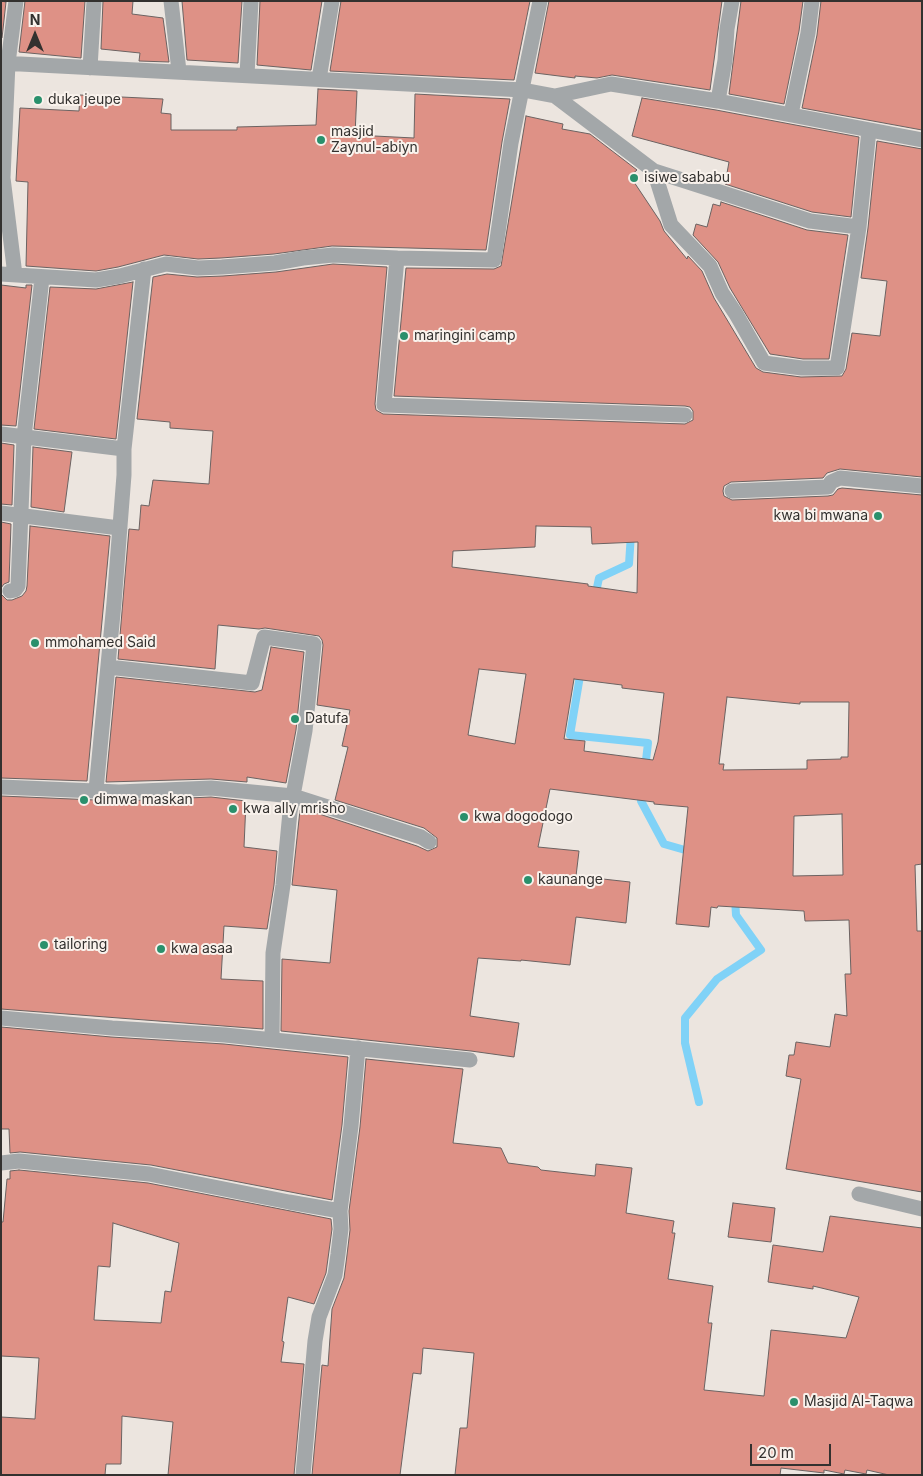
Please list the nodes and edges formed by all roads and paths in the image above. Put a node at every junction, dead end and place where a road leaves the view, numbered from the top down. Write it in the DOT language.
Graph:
graph roads {
  1 [pos="16,1"];
  2 [pos="94,1"];
  3 [pos="171,1"];
  4 [pos="251,1"];
  5 [pos="332,1"];
  6 [pos="540,1"];
  7 [pos="732,1"];
  8 [pos="812,1"];
  9 [pos="5,63"];
  10 [pos="90,68"];
  11 [pos="179,72"];
  12 [pos="247,75"];
  13 [pos="320,79"];
  14 [pos="523,90"];
  15 [pos="555,96"];
  16 [pos="718,100"];
  17 [pos="791,114"];
  18 [pos="869,130"];
  19 [pos="922,140"];
  20 [pos="654,171"];
  21 [pos="859,227"];
  22 [pos="397,258"];
  23 [pos="144,269"];
  24 [pos="8,274"];
  25 [pos="42,278"];
  26 [pos="685,415"];
  27 [pos="1,434"];
  28 [pos="24,437"];
  29 [pos="124,449"];
  30 [pos="922,486"];
  31 [pos="732,491"];
  32 [pos="1,513"];
  33 [pos="20,516"];
  34 [pos="119,528"];
  35 [pos="10,591"];
  36 [pos="108,667"];
  37 [pos="1,787"];
  38 [pos="96,790"];
  39 [pos="293,796"];
  40 [pos="429,842"];
  41 [pos="1,1018"];
  42 [pos="272,1039"];
  43 [pos="358,1048"];
  44 [pos="470,1060"];
  45 [pos="1,1163"];
  46 [pos="859,1194"];
  47 [pos="922,1209"];
  48 [pos="340,1211"];
  49 [pos="303,1475"];
  1 -- 9 [label="street"];
  2 -- 10 [label="street"];
  3 -- 11 [label="street"];
  4 -- 12 [label="street"];
  5 -- 13 [label="street"];
  6 -- 14 [label="street"];
  7 -- 16 [label="street"];
  8 -- 17 [label="street"];
  9 -- 10 [label="street"];
  9 -- 24 [label="street"];
  10 -- 11 [label="street"];
  11 -- 12 [label="street"];
  12 -- 13 [label="street"];
  13 -- 14 [label="street"];
  14 -- 15 [label="street"];
  14 -- 22 [label="street"];
  15 -- 16 [label="street"];
  15 -- 20 [label="street"];
  16 -- 17 [label="street"];
  17 -- 18 [label="street"];
  18 -- 19 [label="street"];
  18 -- 21 [label="street"];
  20 -- 21 [label="street"];
  20 -- 21 [label="street"];
  22 -- 23 [label="street"];
  22 -- 26 [label="street"];
  23 -- 25 [label="street"];
  23 -- 29 [label="street"];
  24 -- 25 [label="street"];
  25 -- 28 [label="street"];
  27 -- 28 [label="street"];
  28 -- 29 [label="street"];
  28 -- 33 [label="street"];
  29 -- 34 [label="street"];
  30 -- 31 [label="street"];
  32 -- 33 [label="street"];
  33 -- 34 [label="street"];
  33 -- 35 [label="street"];
  34 -- 36 [label="street"];
  36 -- 38 [label="street"];
  36 -- 39 [label="street"];
  37 -- 38 [label="street"];
  38 -- 39 [label="street"];
  39 -- 40 [label="street"];
  39 -- 42 [label="street"];
  41 -- 42 [label="street"];
  42 -- 43 [label="street"];
  43 -- 44 [label="street"];
  43 -- 48 [label="street"];
  45 -- 48 [label="street"];
  46 -- 47 [label="street"];
  48 -- 49 [label="street"];
}
